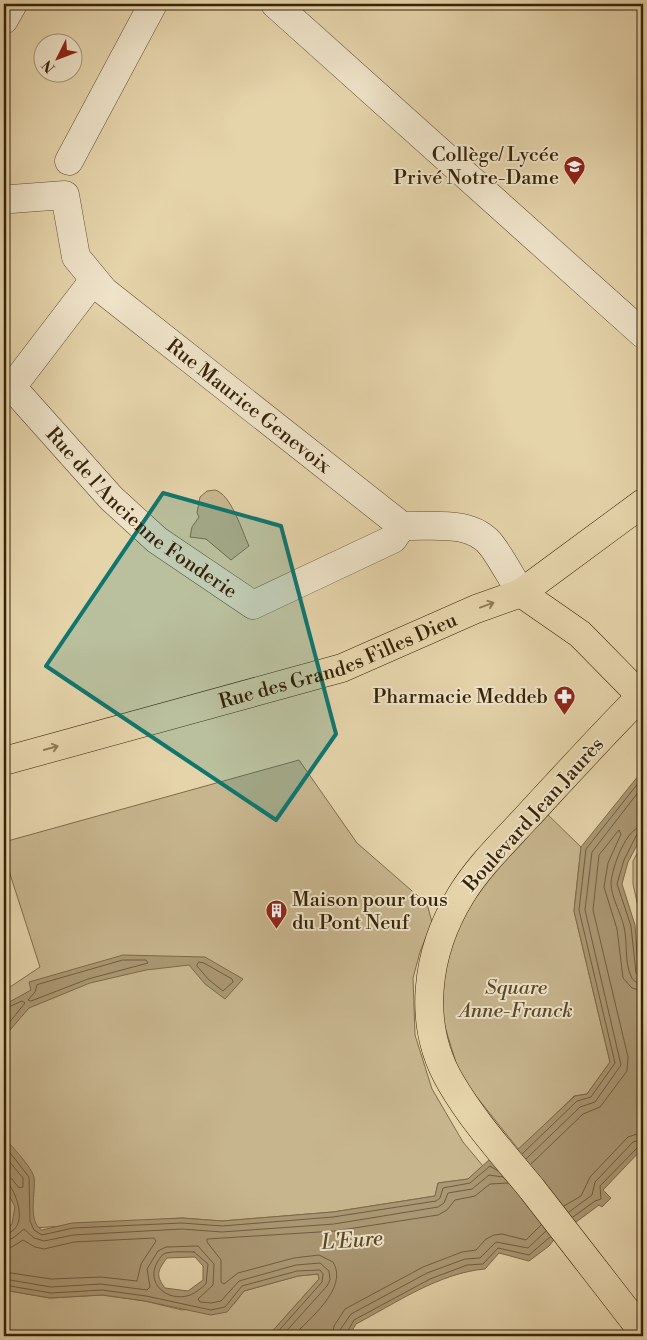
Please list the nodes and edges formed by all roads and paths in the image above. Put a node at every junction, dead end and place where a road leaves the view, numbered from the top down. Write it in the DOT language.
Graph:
graph roads {
  1 [pos="13,4"];
  2 [pos="153,4"];
  3 [pos="276,4"];
  4 [pos="4,20"];
  5 [pos="69,161"];
  6 [pos="11,199"];
  7 [pos="93,281"];
  8 [pos="643,334"];
  9 [pos="643,502"];
  10 [pos="402,526"];
  11 [pos="520,592"];
  12 [pos="642,695"];
  13 [pos="4,761"];
  14 [pos="643,1332"];
  1 -- 4 [label="street"];
  2 -- 5 [label="street"];
  3 -- 8 [label="street"];
  6 -- 7 [label="street, Rue Maurice Genevoix"];
  7 -- 10 [label="street, Rue Maurice Genevoix"];
  7 -- 10 [label="street, Rue de l'Ancienne Fonderie"];
  9 -- 11 [label="main road, Rue des Grandes Filles Dieu"];
  10 -- 11 [label="street"];
  11 -- 12 [label="main road"];
  13 -- 11 [label="main road, Rue des Grandes Filles Dieu, one-way"];
  12 -- 14 [label="main road, Boulevard Jean Jaurès"];
}
